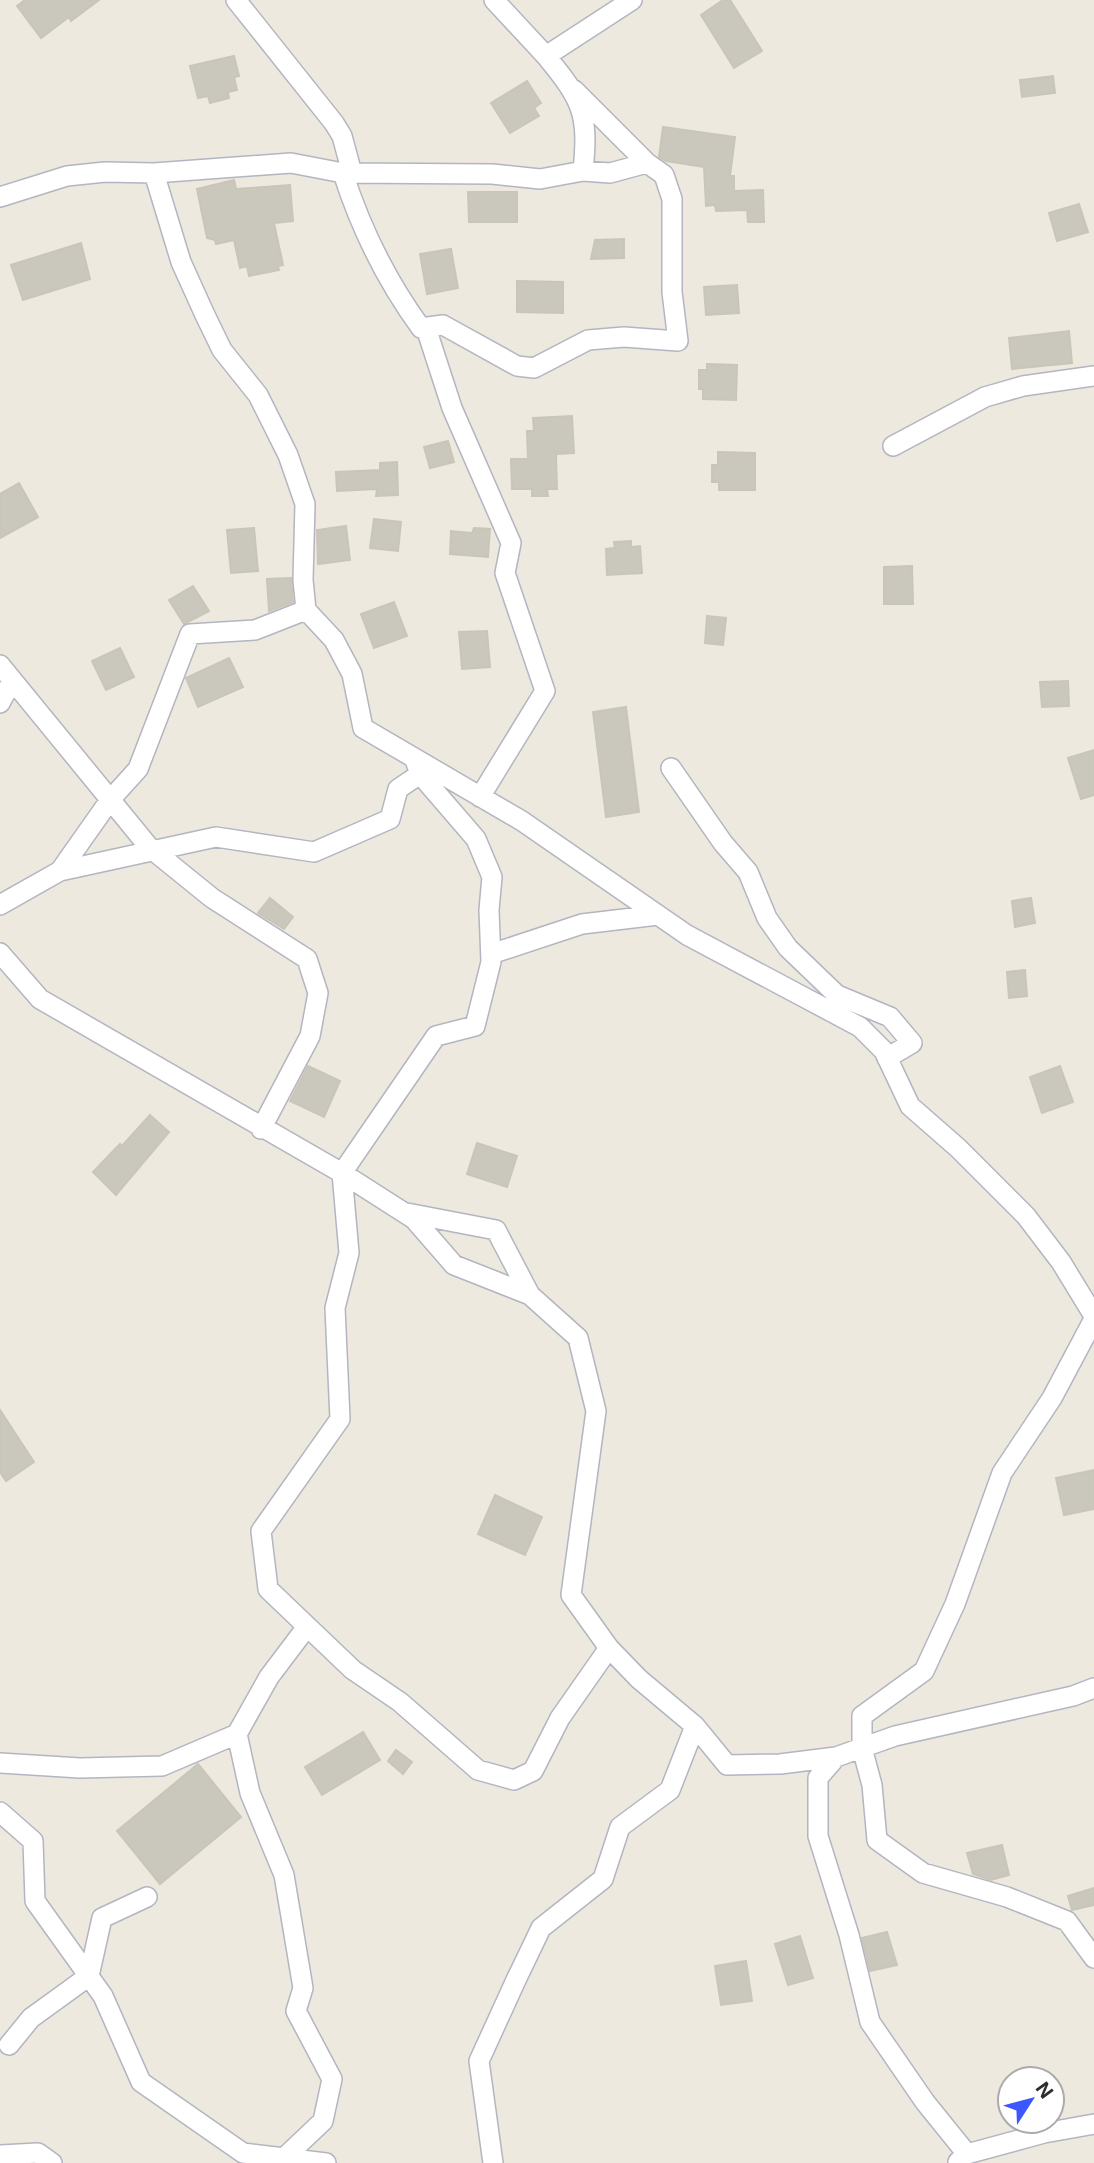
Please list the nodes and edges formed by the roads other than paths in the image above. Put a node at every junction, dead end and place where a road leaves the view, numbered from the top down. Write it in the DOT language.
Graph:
graph roads {
  1 [pos="236,0"];
  2 [pos="494,0"];
  3 [pos="632,0"];
  4 [pos="546,56"];
  5 [pos="574,90"];
  6 [pos="647,163"];
  7 [pos="583,171"];
  8 [pos="154,173"];
  9 [pos="347,173"];
  10 [pos="0,197"];
  11 [pos="426,328"];
  12 [pos="1094,376"];
  13 [pos="893,446"];
  14 [pos="306,610"];
  15 [pos="6,673"];
  16 [pos="0,703"];
  17 [pos="417,767"];
  18 [pos="671,768"];
  19 [pos="480,797"];
  20 [pos="110,800"];
  21 [pos="153,851"];
  22 [pos="60,871"];
  23 [pos="0,905"];
  24 [pos="658,915"];
  25 [pos="0,953"];
  26 [pos="491,954"];
  27 [pos="887,1058"];
  28 [pos="261,1129"];
  29 [pos="342,1173"];
  30 [pos="403,1212"];
  31 [pos="530,1295"];
  32 [pos="1094,1318"];
  33 [pos="306,1628"];
  34 [pos="609,1648"];
  35 [pos="1094,1688"];
  36 [pos="695,1726"];
  37 [pos="237,1734"];
  38 [pos="862,1748"];
  39 [pos="836,1756"];
  40 [pos="0,1763"];
  41 [pos="0,1812"];
  42 [pos="147,1897"];
  43 [pos="1094,1958"];
  44 [pos="89,1976"];
  45 [pos="9,2045"];
  46 [pos="1094,2124"];
  47 [pos="0,2155"];
  48 [pos="284,2158"];
  49 [pos="962,2159"];
  50 [pos="52,2163"];
  51 [pos="326,2163"];
  52 [pos="493,2163"];
  1 -- 9 [label="street"];
  2 -- 4 [label="street"];
  3 -- 4 [label="street"];
  4 -- 5 [label="street"];
  5 -- 6 [label="street"];
  5 -- 7 [label="street"];
  6 -- 7 [label="street"];
  6 -- 11 [label="street"];
  7 -- 9 [label="street"];
  8 -- 9 [label="street"];
  8 -- 10 [label="street"];
  8 -- 14 [label="street"];
  9 -- 11 [label="street"];
  11 -- 19 [label="street"];
  12 -- 13 [label="street"];
  14 -- 17 [label="street"];
  14 -- 20 [label="street"];
  15 -- 16 [label="street"];
  15 -- 20 [label="street"];
  17 -- 19 [label="street"];
  17 -- 21 [label="street"];
  17 -- 26 [label="street"];
  18 -- 27 [label="street"];
  19 -- 24 [label="street"];
  20 -- 21 [label="street"];
  20 -- 22 [label="street"];
  21 -- 22 [label="street"];
  21 -- 28 [label="street"];
  22 -- 23 [label="street"];
  24 -- 26 [label="street"];
  24 -- 27 [label="street"];
  25 -- 28 [label="street"];
  26 -- 29 [label="street"];
  27 -- 32 [label="street"];
  28 -- 29 [label="street"];
  29 -- 30 [label="street"];
  29 -- 33 [label="street"];
  30 -- 31 [label="street"];
  30 -- 31 [label="street"];
  31 -- 34 [label="street"];
  32 -- 38 [label="street"];
  33 -- 34 [label="street"];
  33 -- 37 [label="street"];
  34 -- 36 [label="street"];
  35 -- 38 [label="street"];
  36 -- 39 [label="street"];
  36 -- 52 [label="street"];
  37 -- 40 [label="street"];
  37 -- 48 [label="street"];
  38 -- 39 [label="street"];
  38 -- 43 [label="street"];
  39 -- 49 [label="street"];
  41 -- 44 [label="street"];
  42 -- 44 [label="street"];
  44 -- 45 [label="street"];
  44 -- 48 [label="street"];
  46 -- 49 [label="street"];
  47 -- 50 [label="street"];
  48 -- 51 [label="street"];
}
